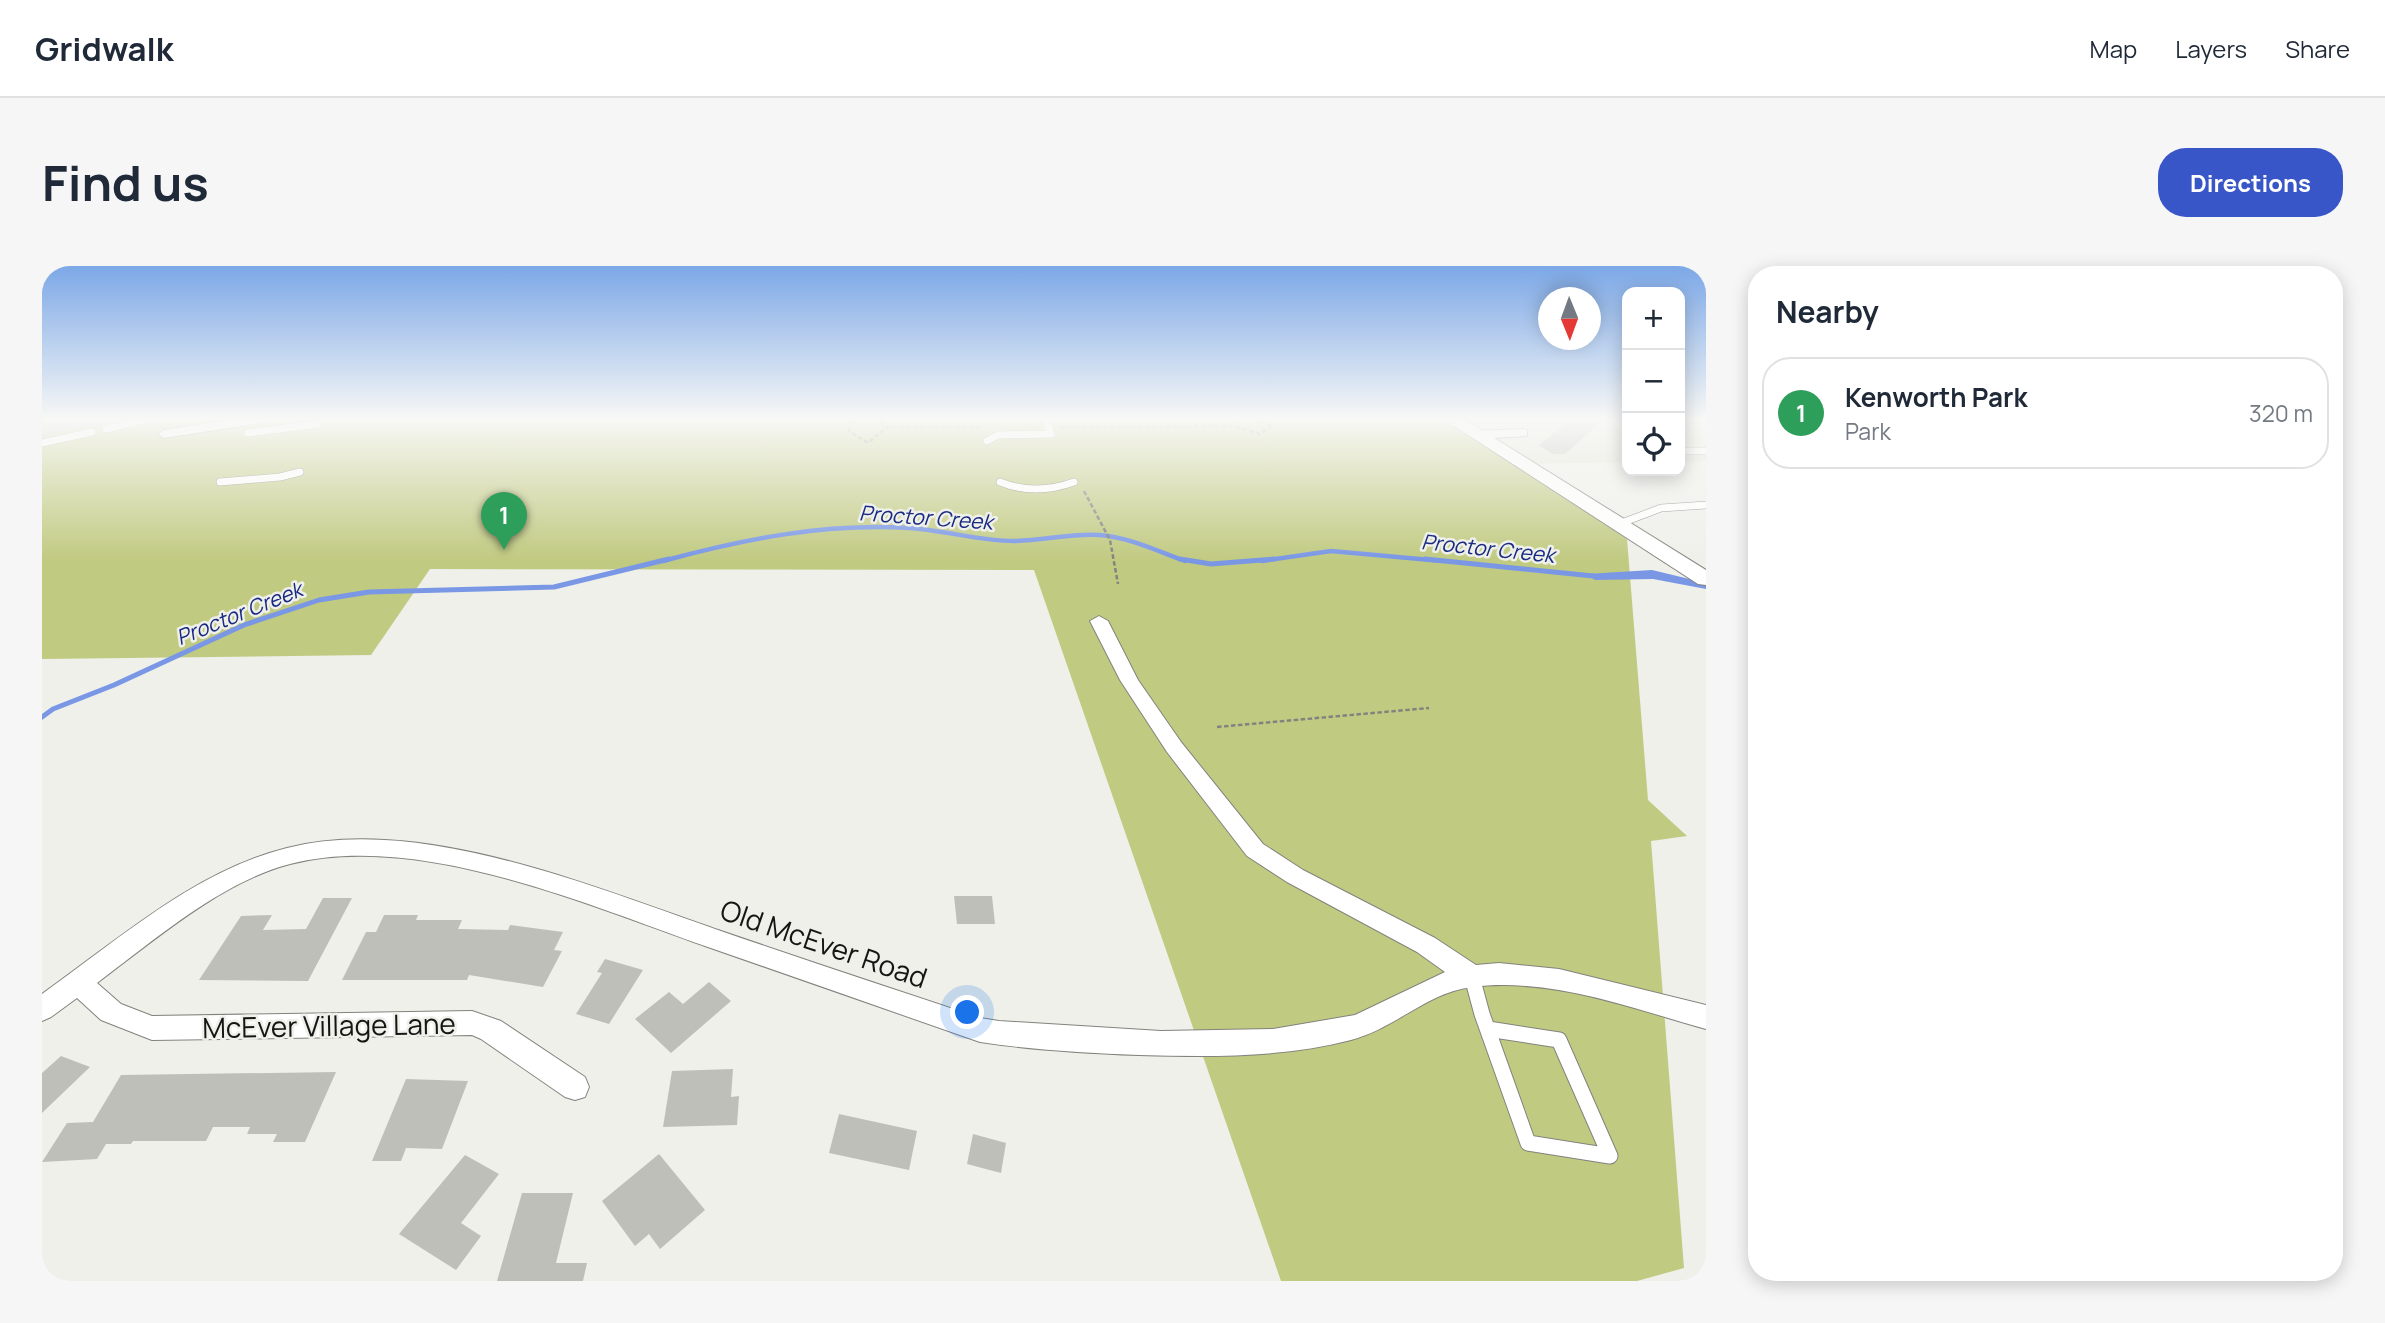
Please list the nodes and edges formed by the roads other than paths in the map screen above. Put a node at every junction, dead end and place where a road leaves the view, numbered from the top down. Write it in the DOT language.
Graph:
graph roads {
  1 [pos="1525,465"];
  2 [pos="300,472"];
  3 [pos="220,482"];
  4 [pos="1000,482"];
  5 [pos="1077,483"];
  6 [pos="1706,505"];
  7 [pos="1619,524"];
  8 [pos="1702,577"];
  9 [pos="1100,621"];
  10 [pos="1472,976"];
  11 [pos="79,983"];
  12 [pos="42,1009"];
  13 [pos="1706,1017"];
  14 [pos="1488,1029"];
  15 [pos="575,1087"];
  1 -- 7 [label="main road"];
  2 -- 3 [label="lane"];
  4 -- 5 [label="lane"];
  6 -- 7 [label="lane"];
  7 -- 8 [label="main road"];
  9 -- 10 [label="street"];
  10 -- 11 [label="street, Old McEver Road"];
  10 -- 13 [label="street, Old McEver Road"];
  10 -- 14 [label="lane"];
  11 -- 12 [label="street, Old McEver Road"];
  11 -- 15 [label="street, McEver Village Lane"];
  14 -- 14 [label="lane"];
}
